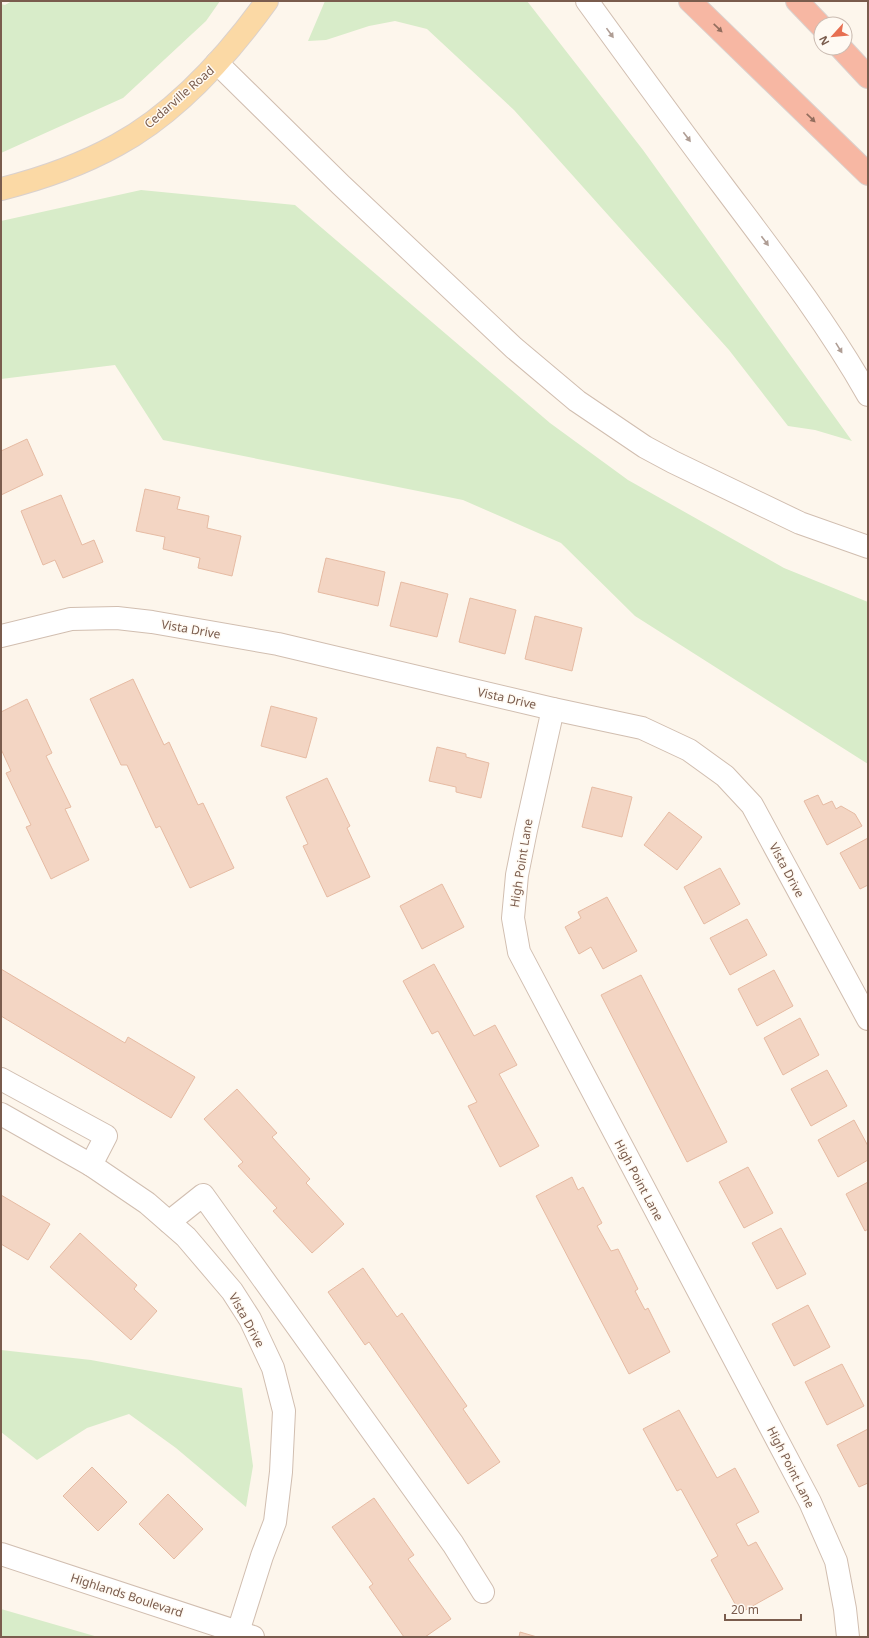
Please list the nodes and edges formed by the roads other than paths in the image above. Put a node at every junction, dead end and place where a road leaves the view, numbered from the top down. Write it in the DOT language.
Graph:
graph roads {
  1 [pos="267,1"];
  2 [pos="587,1"];
  3 [pos="690,1"];
  4 [pos="797,1"];
  5 [pos="813,18"];
  6 [pos="848,56"];
  7 [pos="217,63"];
  8 [pos="868,77"];
  9 [pos="868,174"];
  10 [pos="1,189"];
  11 [pos="868,395"];
  12 [pos="868,547"];
  13 [pos="1,636"];
  14 [pos="553,709"];
  15 [pos="868,1019"];
  16 [pos="1,1079"];
  17 [pos="1,1114"];
  18 [pos="91,1165"];
  19 [pos="169,1222"];
  20 [pos="1,1554"];
  21 [pos="483,1592"];
  22 [pos="245,1634"];
  23 [pos="848,1637"];
  1 -- 7 [label="main road, Cedarville Road"];
  2 -- 11 [label="street, one-way"];
  3 -- 9 [label="highway, one-way"];
  4 -- 5 [label="highway"];
  6 -- 8 [label="highway"];
  7 -- 10 [label="main road, Cedarville Road"];
  7 -- 12 [label="street"];
  13 -- 14 [label="street, Vista Drive"];
  14 -- 15 [label="street, Vista Drive"];
  14 -- 23 [label="street, High Point Lane"];
  16 -- 18 [label="street"];
  17 -- 18 [label="street, Vista Drive"];
  18 -- 19 [label="street, Vista Drive"];
  19 -- 21 [label="street"];
  19 -- 22 [label="street, Vista Drive"];
  20 -- 22 [label="street, Highlands Boulevard"];
}
